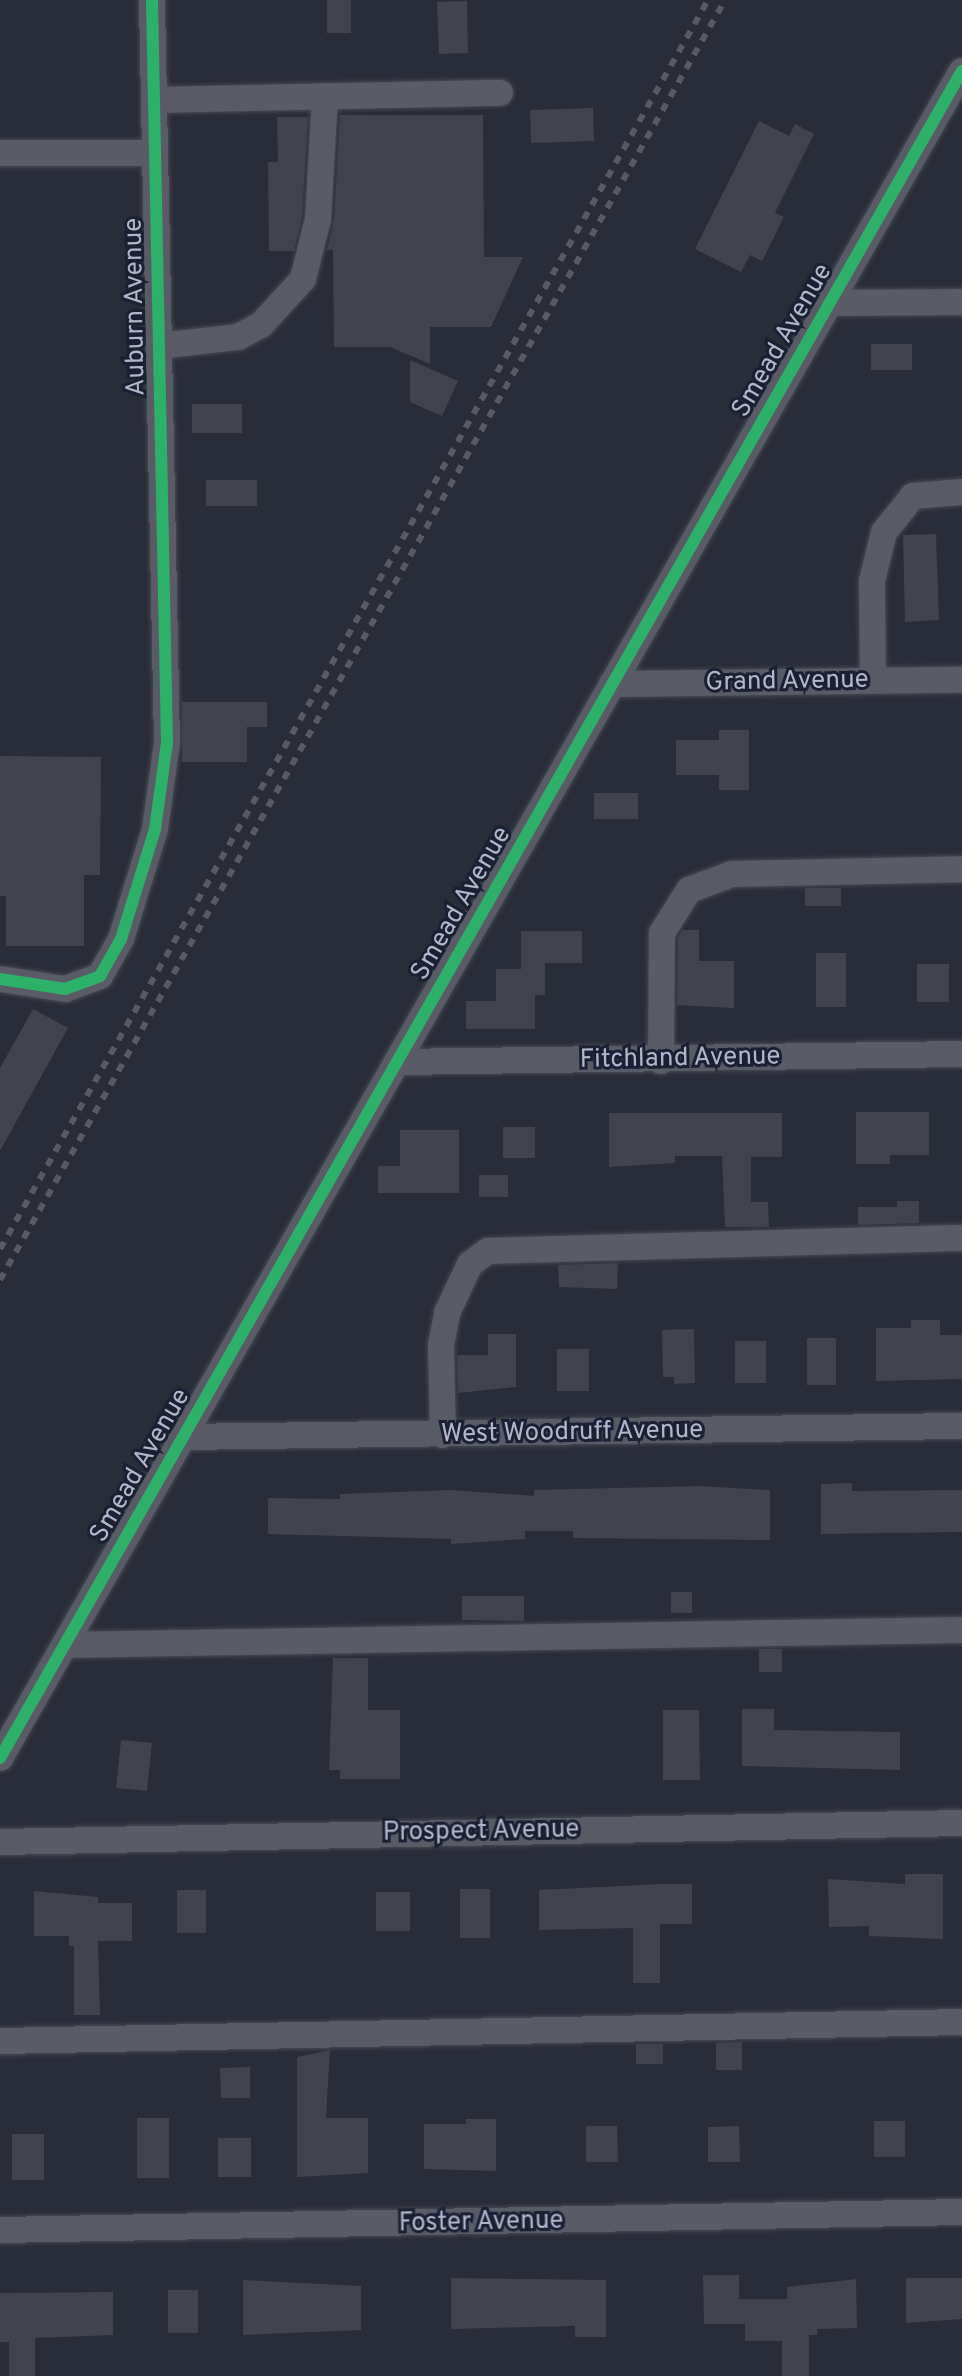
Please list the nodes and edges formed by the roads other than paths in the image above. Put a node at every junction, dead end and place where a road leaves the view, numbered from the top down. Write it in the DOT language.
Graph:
graph roads {
  1 [pos="152,0"];
  2 [pos="962,71"];
  3 [pos="500,93"];
  4 [pos="325,96"];
  5 [pos="154,100"];
  6 [pos="0,153"];
  7 [pos="155,153"];
  8 [pos="962,302"];
  9 [pos="830,303"];
  10 [pos="159,346"];
  11 [pos="962,492"];
  12 [pos="962,680"];
  13 [pos="873,681"];
  14 [pos="612,684"];
  15 [pos="962,869"];
  16 [pos="0,979"];
  17 [pos="962,1054"];
  18 [pos="661,1061"];
  19 [pos="397,1062"];
  20 [pos="962,1238"];
  21 [pos="962,1426"];
  22 [pos="443,1435"];
  23 [pos="182,1437"];
  24 [pos="962,1630"];
  25 [pos="65,1645"];
  26 [pos="0,1758"];
  27 [pos="962,1823"];
  28 [pos="0,1842"];
  29 [pos="962,2022"];
  30 [pos="0,2041"];
  31 [pos="962,2212"];
  32 [pos="0,2230"];
  1 -- 5 [label="street, Auburn Avenue"];
  2 -- 9 [label="street, Smead Avenue"];
  3 -- 4 [label="street"];
  4 -- 5 [label="street"];
  4 -- 10 [label="street"];
  5 -- 7 [label="street, Auburn Avenue"];
  6 -- 7 [label="street"];
  7 -- 10 [label="street, Auburn Avenue"];
  8 -- 9 [label="street"];
  9 -- 14 [label="street, Smead Avenue"];
  10 -- 16 [label="street, Auburn Avenue"];
  11 -- 13 [label="street"];
  12 -- 13 [label="street, Grand Avenue"];
  13 -- 14 [label="street, Grand Avenue"];
  14 -- 19 [label="street, Smead Avenue"];
  15 -- 18 [label="street"];
  17 -- 18 [label="street, Fitchland Avenue"];
  18 -- 19 [label="street, Fitchland Avenue"];
  19 -- 23 [label="street, Smead Avenue"];
  20 -- 22 [label="street"];
  21 -- 22 [label="street, West Woodruff Avenue"];
  22 -- 23 [label="street, West Woodruff Avenue"];
  23 -- 25 [label="street, Smead Avenue"];
  24 -- 25 [label="street"];
  25 -- 26 [label="street, Smead Avenue"];
  27 -- 28 [label="street, Prospect Avenue"];
  29 -- 30 [label="street"];
  31 -- 32 [label="street, Foster Avenue"];
}
